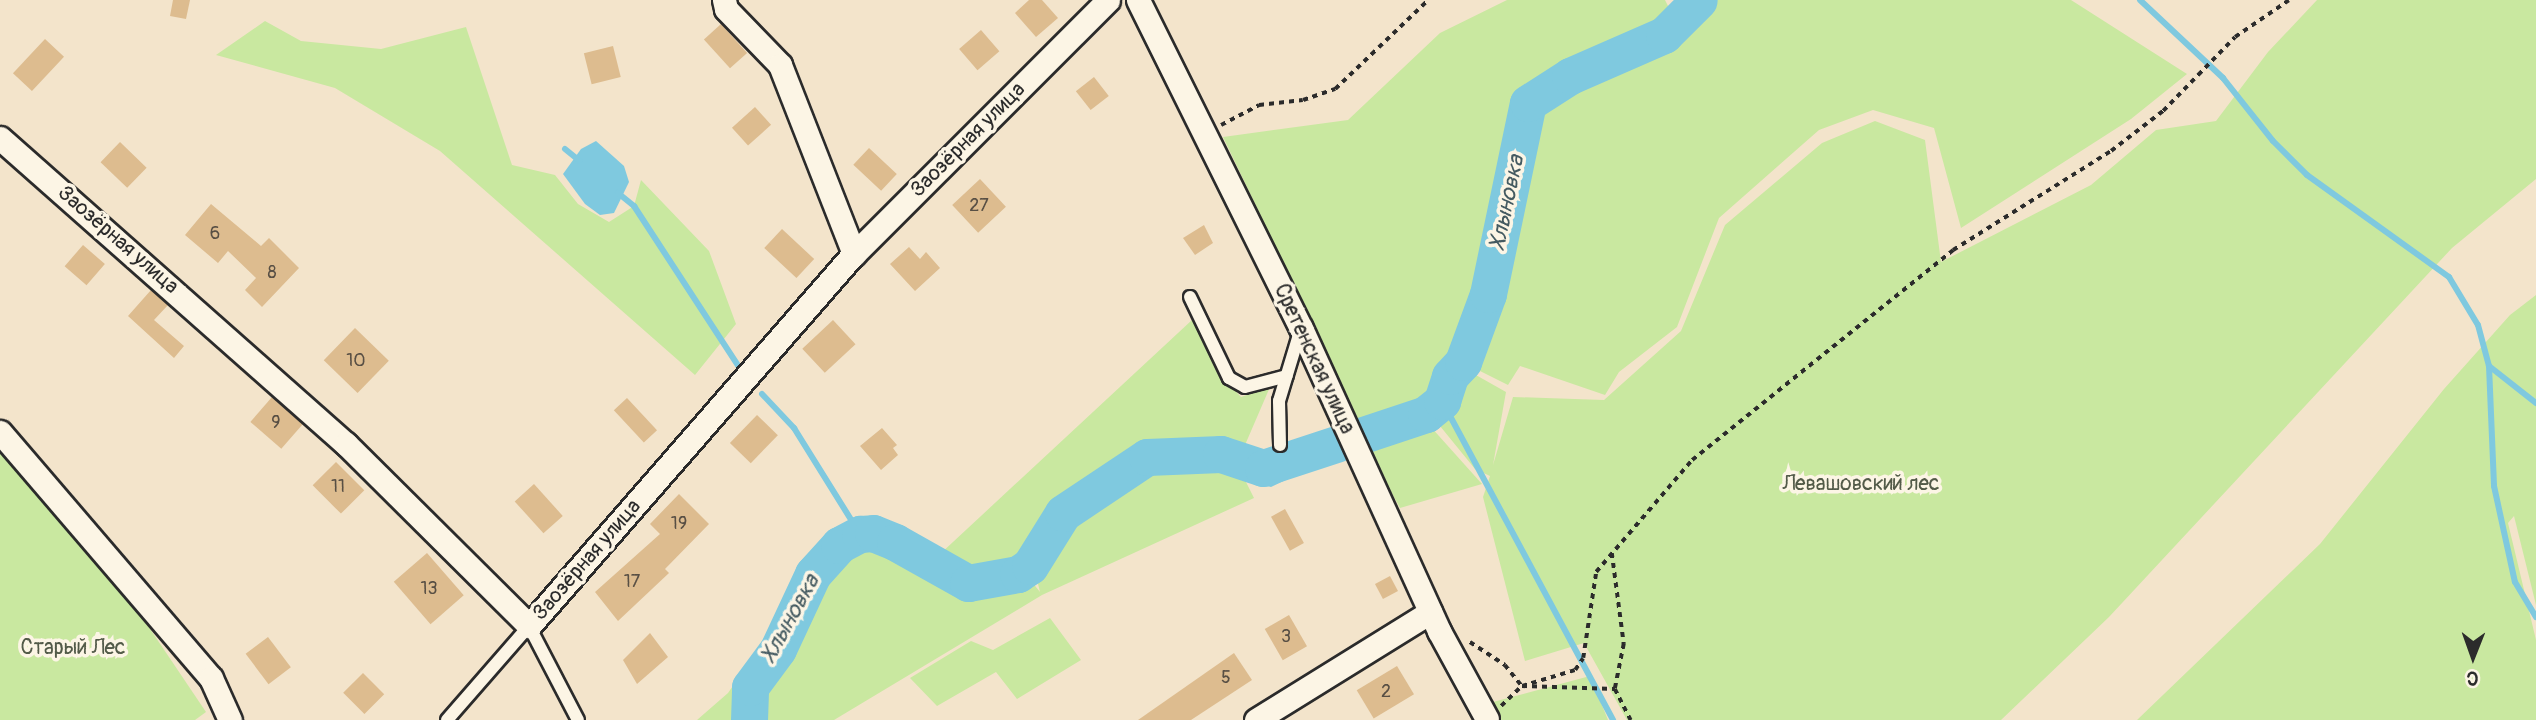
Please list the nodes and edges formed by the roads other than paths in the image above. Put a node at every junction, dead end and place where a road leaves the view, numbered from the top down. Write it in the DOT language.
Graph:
graph roads {
  1 [pos="724,0"];
  2 [pos="1108,0"];
  3 [pos="1138,0"];
  4 [pos="0,138"];
  5 [pos="854,254"];
  6 [pos="1190,298"];
  7 [pos="1301,328"];
  8 [pos="1287,376"];
  9 [pos="0,432"];
  10 [pos="1280,445"];
  11 [pos="1435,622"];
  12 [pos="529,626"];
  13 [pos="1487,719"];
  14 [pos="230,720"];
  15 [pos="447,720"];
  16 [pos="578,720"];
  17 [pos="1256,720"];
  1 -- 5 [label="street"];
  2 -- 5 [label="street, Заозёрная улица"];
  3 -- 7 [label="street, Сретенская улица"];
  4 -- 12 [label="street, Заозёрная улица"];
  5 -- 12 [label="street, Заозёрная улица"];
  6 -- 8 [label="lane"];
  7 -- 8 [label="lane"];
  7 -- 11 [label="street, Сретенская улица"];
  8 -- 10 [label="lane"];
  9 -- 14 [label="street"];
  11 -- 13 [label="street, Сретенская улица"];
  11 -- 17 [label="street"];
  12 -- 15 [label="lane"];
  12 -- 16 [label="lane"];
}
